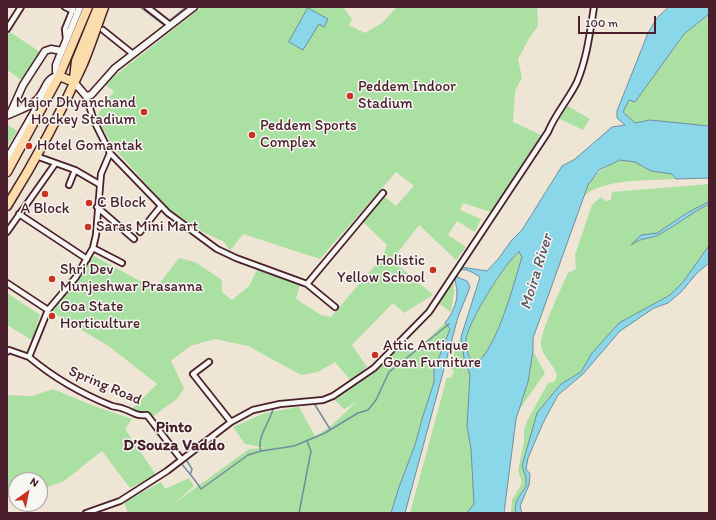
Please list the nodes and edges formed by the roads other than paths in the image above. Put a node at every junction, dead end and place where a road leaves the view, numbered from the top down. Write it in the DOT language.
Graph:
graph roads {
  1 [pos="20,7"];
  2 [pos="65,7"];
  3 [pos="80,7"];
  4 [pos="88,7"];
  5 [pos="98,7"];
  6 [pos="104,7"];
  7 [pos="147,7"];
  8 [pos="194,7"];
  9 [pos="594,7"];
  10 [pos="73,9"];
  11 [pos="170,24"];
  12 [pos="7,29"];
  13 [pos="103,30"];
  14 [pos="66,41"];
  15 [pos="62,51"];
  16 [pos="133,54"];
  17 [pos="59,76"];
  18 [pos="74,82"];
  19 [pos="86,96"];
  20 [pos="37,100"];
  21 [pos="8,114"];
  22 [pos="110,152"];
  23 [pos="36,156"];
  24 [pos="7,159"];
  25 [pos="55,164"];
  26 [pos="75,170"];
  27 [pos="7,172"];
  28 [pos="99,184"];
  29 [pos="68,185"];
  30 [pos="382,193"];
  31 [pos="7,206"];
  32 [pos="161,206"];
  33 [pos="97,207"];
  34 [pos="19,214"];
  35 [pos="7,232"];
  36 [pos="140,232"];
  37 [pos="134,239"];
  38 [pos="93,248"];
  39 [pos="87,259"];
  40 [pos="122,262"];
  41 [pos="7,283"];
  42 [pos="307,284"];
  43 [pos="335,307"];
  44 [pos="48,310"];
  45 [pos="7,352"];
  46 [pos="29,358"];
  47 [pos="209,362"];
  48 [pos="231,422"];
  49 [pos="182,459"];
  50 [pos="86,513"];
  1 -- 12 [label="street"];
  2 -- 10 [label="street"];
  3 -- 14 [label="street"];
  4 -- 17 [label="highway"];
  5 -- 18 [label="highway"];
  6 -- 18 [label="highway"];
  7 -- 11 [label="street"];
  8 -- 11 [label="street"];
  9 -- 48 [label="street"];
  10 -- 14 [label="street"];
  11 -- 16 [label="street"];
  13 -- 16 [label="street"];
  14 -- 15 [label="street"];
  15 -- 17 [label="street"];
  15 -- 21 [label="street"];
  16 -- 19 [label="street"];
  17 -- 18 [label="highway"];
  17 -- 20 [label="main road"];
  17 -- 27 [label="highway"];
  18 -- 19 [label="street"];
  18 -- 23 [label="highway"];
  19 -- 22 [label="street"];
  20 -- 21 [label="main road"];
  20 -- 24 [label="street"];
  22 -- 28 [label="street"];
  22 -- 32 [label="street"];
  23 -- 25 [label="street"];
  23 -- 31 [label="highway"];
  25 -- 26 [label="street"];
  25 -- 34 [label="street"];
  26 -- 28 [label="street"];
  26 -- 29 [label="street"];
  28 -- 33 [label="street"];
  30 -- 42 [label="street"];
  32 -- 36 [label="street"];
  32 -- 42 [label="street"];
  33 -- 37 [label="street"];
  33 -- 38 [label="street"];
  34 -- 35 [label="street"];
  34 -- 39 [label="street"];
  38 -- 39 [label="street"];
  38 -- 40 [label="street"];
  39 -- 44 [label="street"];
  41 -- 44 [label="street"];
  42 -- 43 [label="street"];
  44 -- 46 [label="street"];
  45 -- 46 [label="street"];
  46 -- 49 [label="street, Spring Road"];
  47 -- 48 [label="street"];
  48 -- 49 [label="street"];
  49 -- 50 [label="street"];
}
